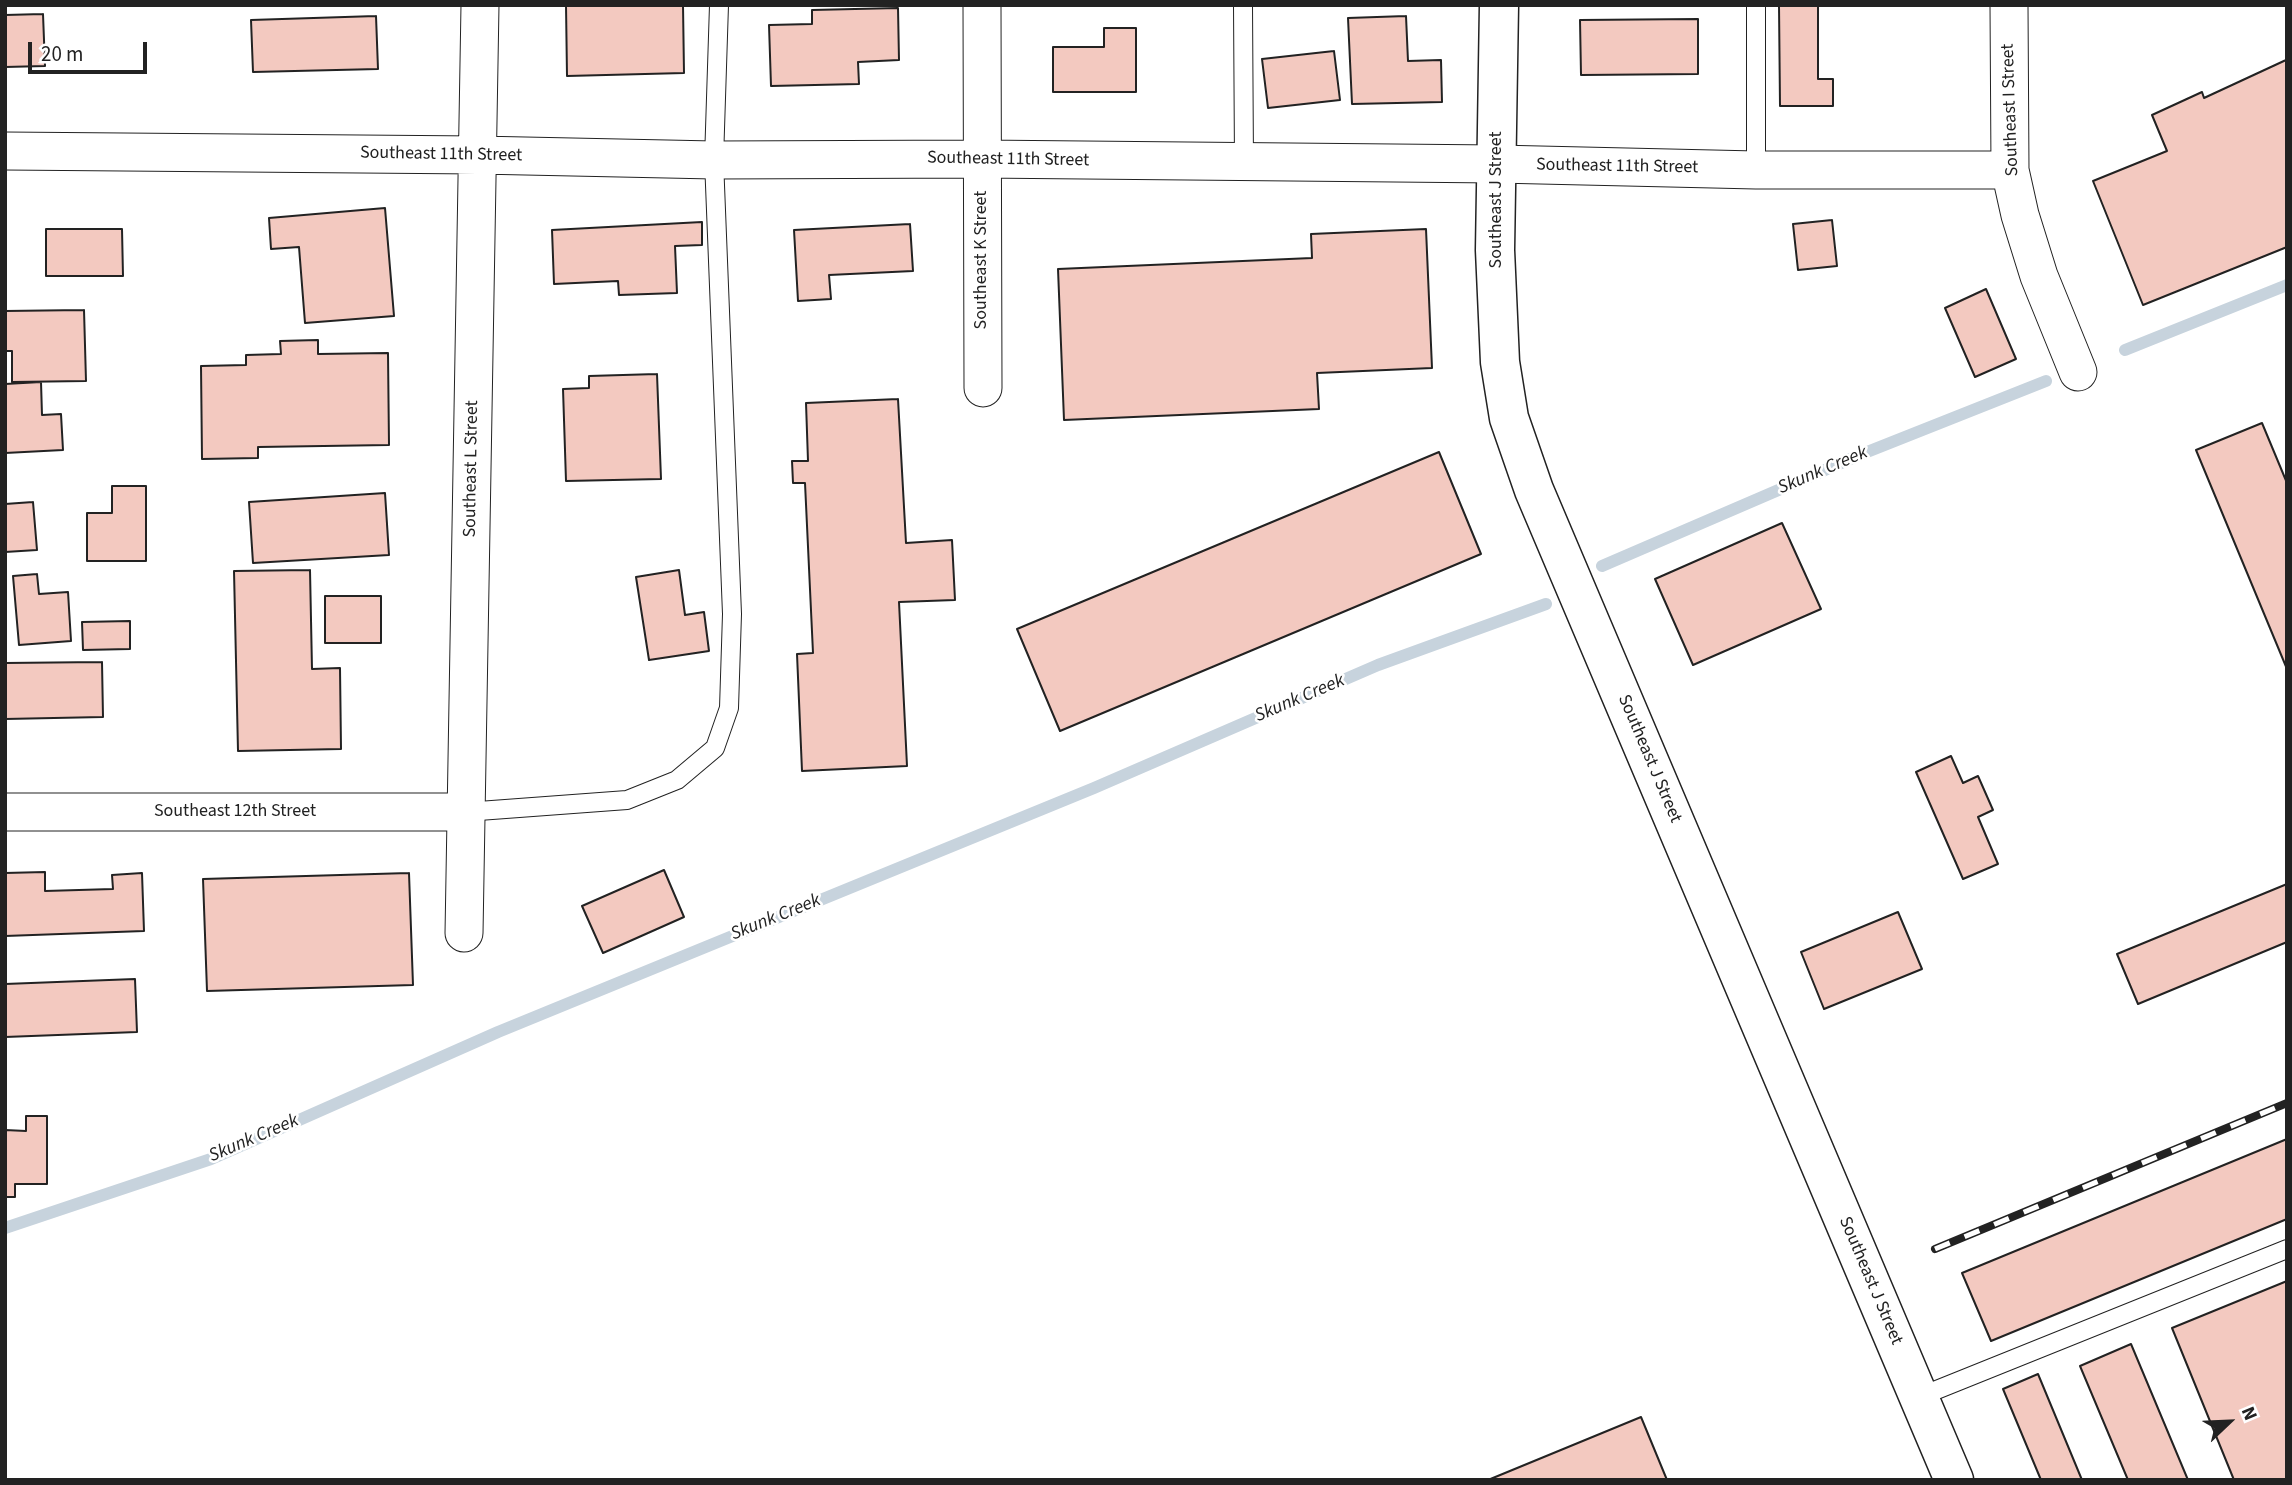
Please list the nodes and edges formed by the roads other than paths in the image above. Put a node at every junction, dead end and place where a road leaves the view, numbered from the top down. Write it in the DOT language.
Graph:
graph roads {
  1 [pos="480,5"];
  2 [pos="719,5"];
  3 [pos="982,5"];
  4 [pos="1243,5"];
  5 [pos="1499,5"];
  6 [pos="1756,5"];
  7 [pos="2009,5"];
  8 [pos="5,151"];
  9 [pos="478,155"];
  10 [pos="981,159"];
  11 [pos="714,160"];
  12 [pos="1244,163"];
  13 [pos="1497,164"];
  14 [pos="1756,170"];
  15 [pos="2010,170"];
  16 [pos="2078,372"];
  17 [pos="983,388"];
  18 [pos="5,812"];
  19 [pos="465,812"];
  20 [pos="464,933"];
  21 [pos="2287,1249"];
  22 [pos="1919,1397"];
  23 [pos="1954,1480"];
  1 -- 9 [label="street, Southeast L Street"];
  2 -- 11 [label="lane"];
  3 -- 10 [label="street, Southeast K Street"];
  4 -- 12 [label="lane"];
  5 -- 13 [label="street, Southeast J Street"];
  6 -- 14 [label="lane"];
  7 -- 15 [label="street, Southeast I Street"];
  8 -- 9 [label="street, Southeast 11th Street"];
  9 -- 11 [label="street, Southeast 11th Street"];
  9 -- 19 [label="street, Southeast L Street"];
  10 -- 11 [label="street, Southeast 11th Street"];
  10 -- 12 [label="street, Southeast 11th Street"];
  10 -- 17 [label="street, Southeast K Street"];
  11 -- 19 [label="lane"];
  12 -- 13 [label="street, Southeast 11th Street"];
  13 -- 14 [label="street, Southeast 11th Street"];
  13 -- 22 [label="street, Southeast J Street"];
  14 -- 15 [label="street, Southeast 11th Street"];
  15 -- 16 [label="street, Southeast I Street"];
  18 -- 19 [label="street, Southeast 12th Street"];
  19 -- 20 [label="street, Southeast L Street"];
  21 -- 22 [label="lane"];
  22 -- 23 [label="street, Southeast J Street"];
}
